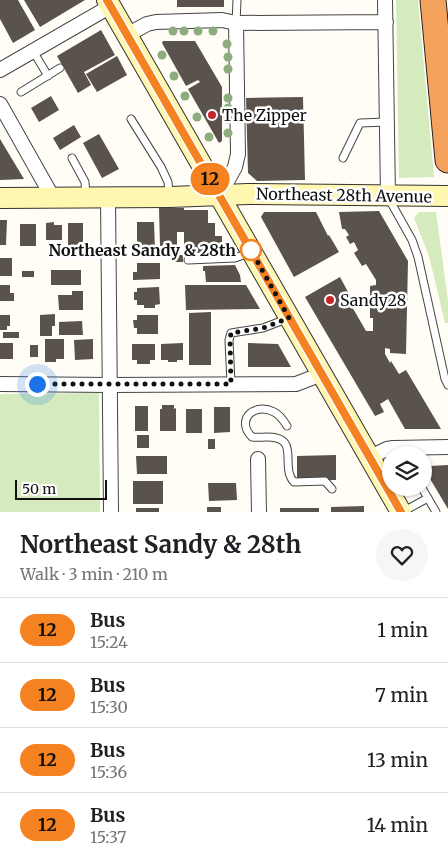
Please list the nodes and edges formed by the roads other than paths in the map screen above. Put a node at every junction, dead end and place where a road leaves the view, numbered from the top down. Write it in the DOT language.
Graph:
graph roads {
  1 [pos="385,0"];
  2 [pos="433,0"];
  3 [pos="238,1"];
  4 [pos="109,3"];
  5 [pos="386,22"];
  6 [pos="236,23"];
  7 [pos="128,35"];
  8 [pos="33,51"];
  9 [pos="60,68"];
  10 [pos="0,70"];
  11 [pos="48,76"];
  12 [pos="21,92"];
  13 [pos="0,104"];
  14 [pos="131,120"];
  15 [pos="387,122"];
  16 [pos="72,158"];
  17 [pos="343,158"];
  18 [pos="448,160"];
  19 [pos="219,196"];
  20 [pos="388,196"];
  21 [pos="448,196"];
  22 [pos="170,197"];
  23 [pos="0,198"];
  24 [pos="53,198"];
  25 [pos="86,198"];
  26 [pos="108,198"];
  27 [pos="251,251"];
  28 [pos="188,260"];
  29 [pos="289,318"];
  30 [pos="322,374"];
  31 [pos="0,384"];
  32 [pos="110,384"];
  33 [pos="231,384"];
  34 [pos="448,385"];
  35 [pos="288,426"];
  36 [pos="448,447"];
  37 [pos="370,457"];
  38 [pos="258,459"];
  39 [pos="332,489"];
  40 [pos="428,498"];
  41 [pos="395,502"];
  42 [pos="111,512"];
  43 [pos="259,512"];
  44 [pos="436,512"];
  1 -- 5 [label="street"];
  2 -- 18 [label="highway"];
  3 -- 6 [label="lane"];
  4 -- 7 [label="main road"];
  4 -- 8 [label="street"];
  5 -- 6 [label="street"];
  5 -- 15 [label="street"];
  6 -- 7 [label="street"];
  6 -- 19 [label="street"];
  7 -- 19 [label="main road"];
  8 -- 10 [label="street"];
  8 -- 11 [label="lane"];
  9 -- 11 [label="lane"];
  11 -- 12 [label="lane"];
  13 -- 24 [label="street"];
  14 -- 22 [label="lane"];
  15 -- 17 [label="lane"];
  15 -- 20 [label="street"];
  16 -- 25 [label="lane"];
  19 -- 20 [label="main road, Northeast 28th Avenue"];
  19 -- 22 [label="main road, Northeast 28th Avenue"];
  19 -- 27 [label="main road"];
  20 -- 21 [label="main road, Northeast 28th Avenue"];
  20 -- 34 [label="lane"];
  22 -- 26 [label="main road, Northeast 28th Avenue"];
  23 -- 24 [label="main road, Northeast 28th Avenue"];
  24 -- 25 [label="main road, Northeast 28th Avenue"];
  25 -- 26 [label="main road, Northeast 28th Avenue"];
  26 -- 32 [label="street"];
  27 -- 28 [label="lane"];
  27 -- 29 [label="main road"];
  29 -- 30 [label="main road"];
  29 -- 33 [label="lane"];
  30 -- 33 [label="street"];
  30 -- 37 [label="main road"];
  31 -- 32 [label="street"];
  32 -- 33 [label="street"];
  32 -- 42 [label="street"];
  35 -- 39 [label="lane"];
  36 -- 37 [label="street"];
  37 -- 41 [label="main road"];
  38 -- 43 [label="street"];
  40 -- 41 [label="lane"];
  40 -- 44 [label="lane"];
}
